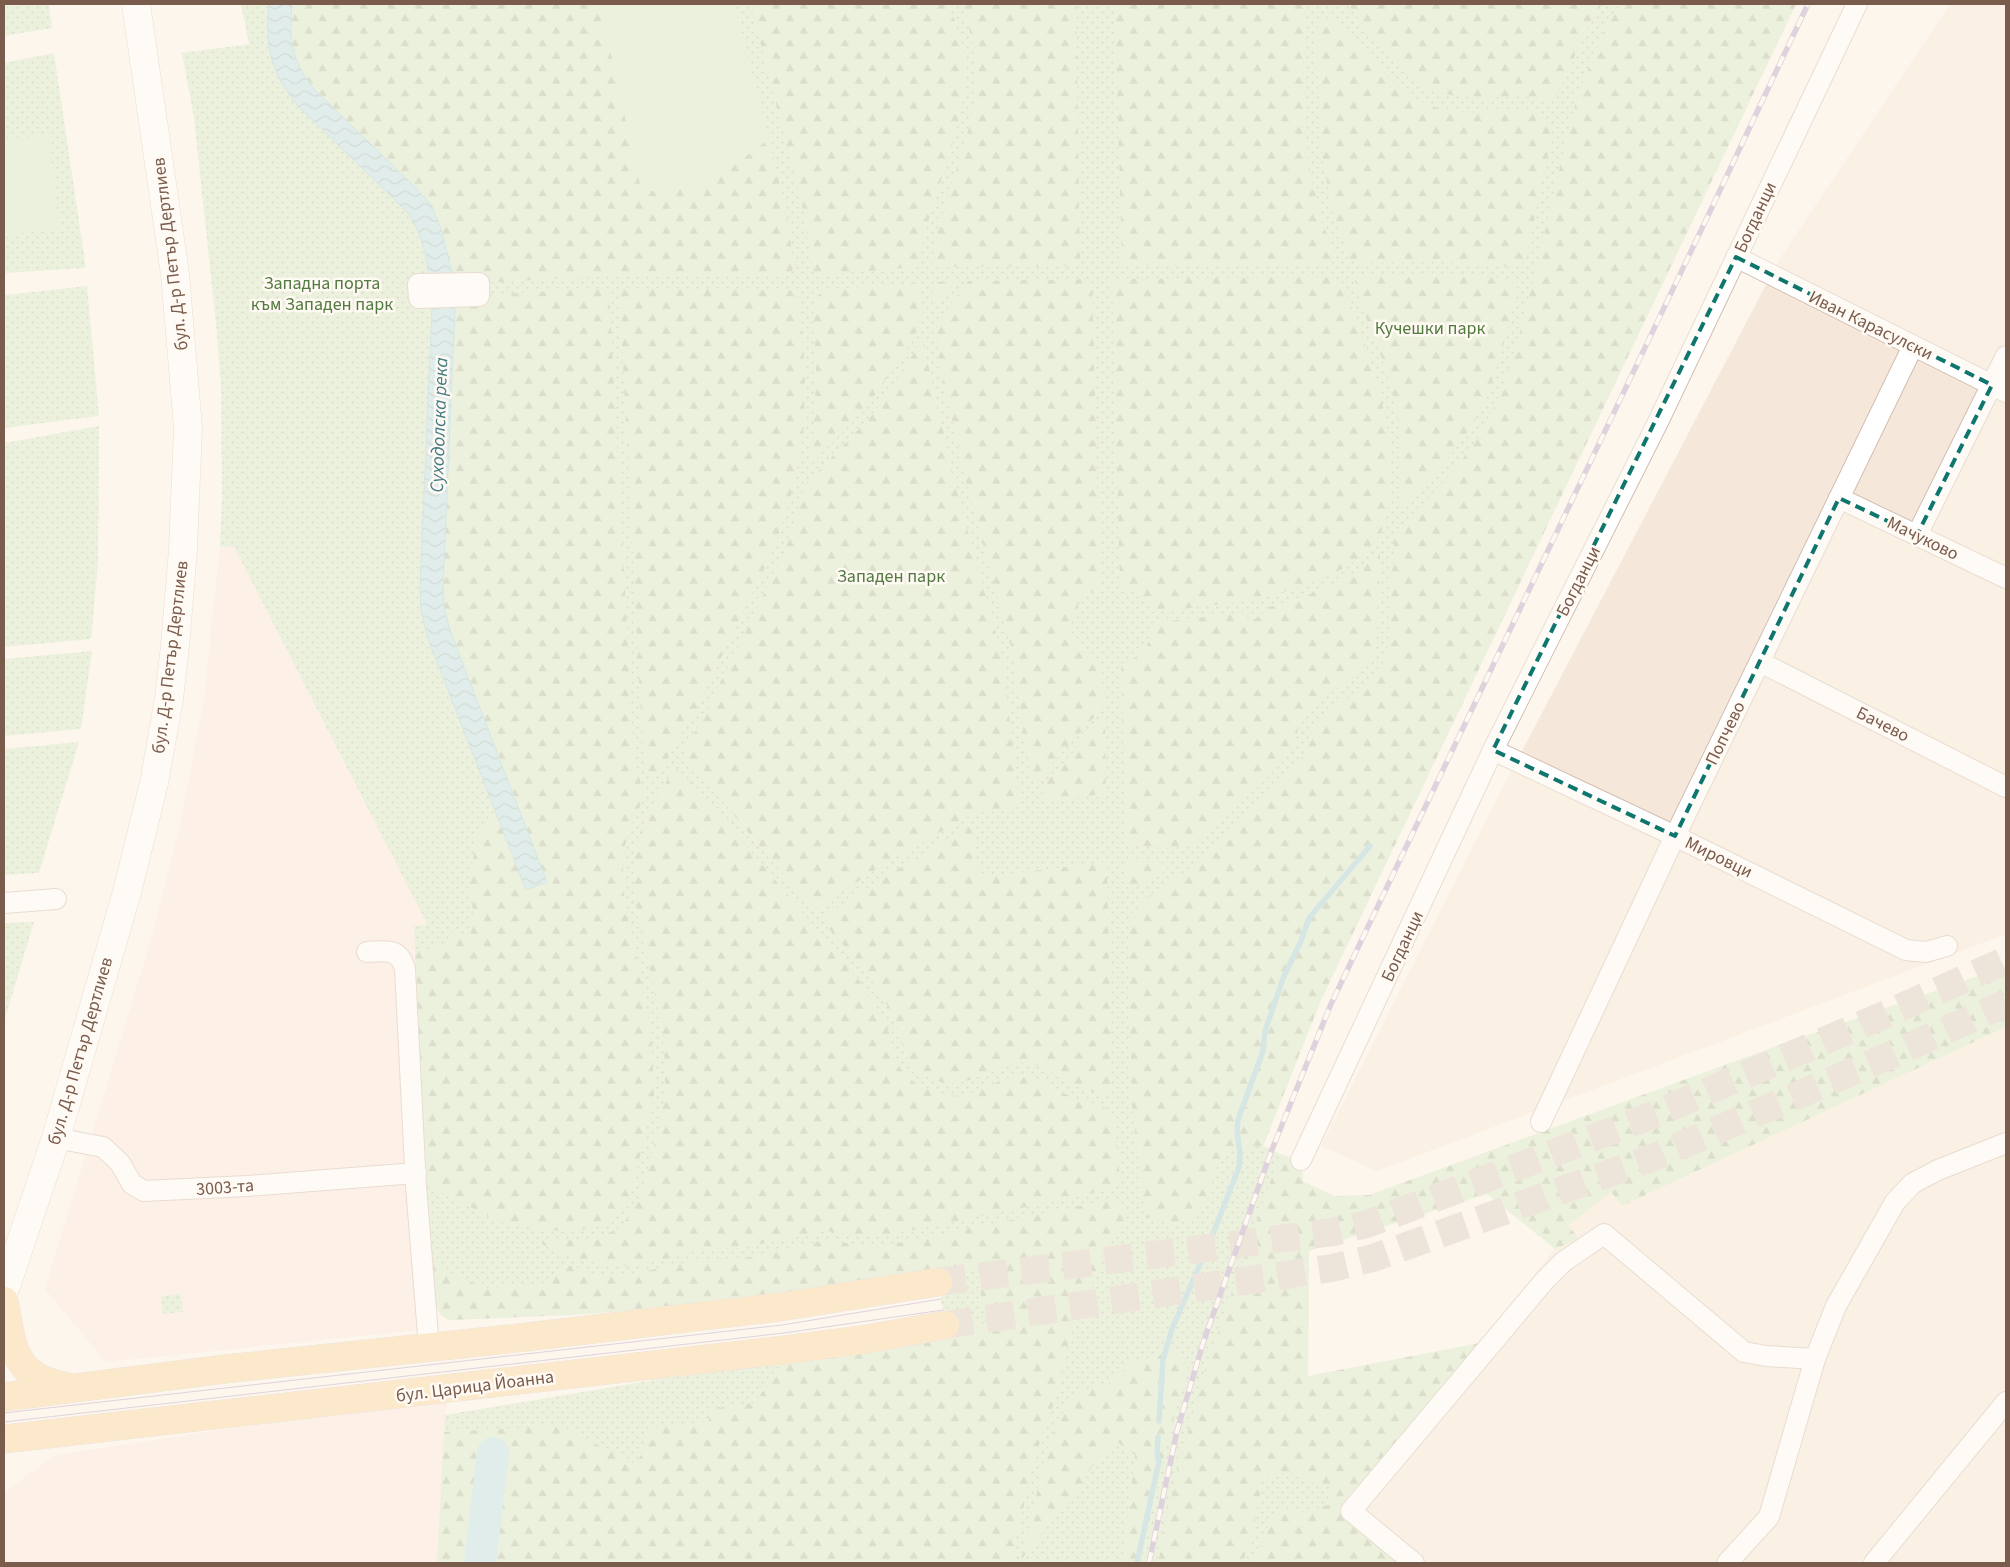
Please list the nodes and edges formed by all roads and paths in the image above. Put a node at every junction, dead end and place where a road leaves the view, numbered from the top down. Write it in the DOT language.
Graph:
graph roads {
  1 [pos="136,4"];
  2 [pos="1857,4"];
  3 [pos="1736,257"];
  4 [pos="1913,346"];
  5 [pos="2006,356"];
  6 [pos="1999,388"];
  7 [pos="1839,498"];
  8 [pos="1917,535"];
  9 [pos="2006,578"];
  10 [pos="1760,662"];
  11 [pos="1493,750"];
  12 [pos="2006,787"];
  13 [pos="1675,836"];
  14 [pos="56,899"];
  15 [pos="4,903"];
  16 [pos="1947,946"];
  17 [pos="367,952"];
  18 [pos="1541,1122"];
  19 [pos="56,1138"];
  20 [pos="2006,1142"];
  21 [pos="1301,1160"];
  22 [pos="416,1173"];
  23 [pos="938,1282"];
  24 [pos="4,1292"];
  25 [pos="4,1301"];
  26 [pos="945,1325"];
  27 [pos="430,1347"];
  28 [pos="1815,1359"];
  29 [pos="73,1388"];
  30 [pos="4,1397"];
  31 [pos="2006,1402"];
  32 [pos="4,1439"];
  33 [pos="1414,1563"];
  34 [pos="1727,1563"];
  35 [pos="1874,1563"];
  1 -- 19 [label="main road, бул. Д-р Петър Дертлиев"];
  2 -- 3 [label="street, Богданци"];
  3 -- 4 [label="street, Иван Карасулски"];
  3 -- 11 [label="street, Богданци"];
  4 -- 6 [label="street, Иван Карасулски"];
  4 -- 7 [label="street, Попчево"];
  5 -- 6 [label="street"];
  6 -- 8 [label="street"];
  7 -- 8 [label="street, Мачуково"];
  7 -- 10 [label="street, Попчево"];
  8 -- 9 [label="street, Мачуково"];
  10 -- 12 [label="street, Бачево"];
  10 -- 13 [label="street, Попчево"];
  11 -- 13 [label="street, Мировци"];
  11 -- 21 [label="street, Богданци"];
  13 -- 16 [label="street, Мировци"];
  13 -- 18 [label="street, Попчево"];
  14 -- 15 [label="street"];
  17 -- 22 [label="street"];
  19 -- 22 [label="street, 3003-та"];
  19 -- 24 [label="main road, бул. Д-р Петър Дертлиев"];
  20 -- 28 [label="street"];
  22 -- 27 [label="street"];
  23 -- 27 [label="main road"];
  25 -- 29 [label="main road"];
  26 -- 32 [label="main road, бул. Царица Йоанна"];
  27 -- 29 [label="main road"];
  28 -- 33 [label="street"];
  28 -- 34 [label="street"];
  29 -- 30 [label="main road"];
  31 -- 35 [label="street"];
}
